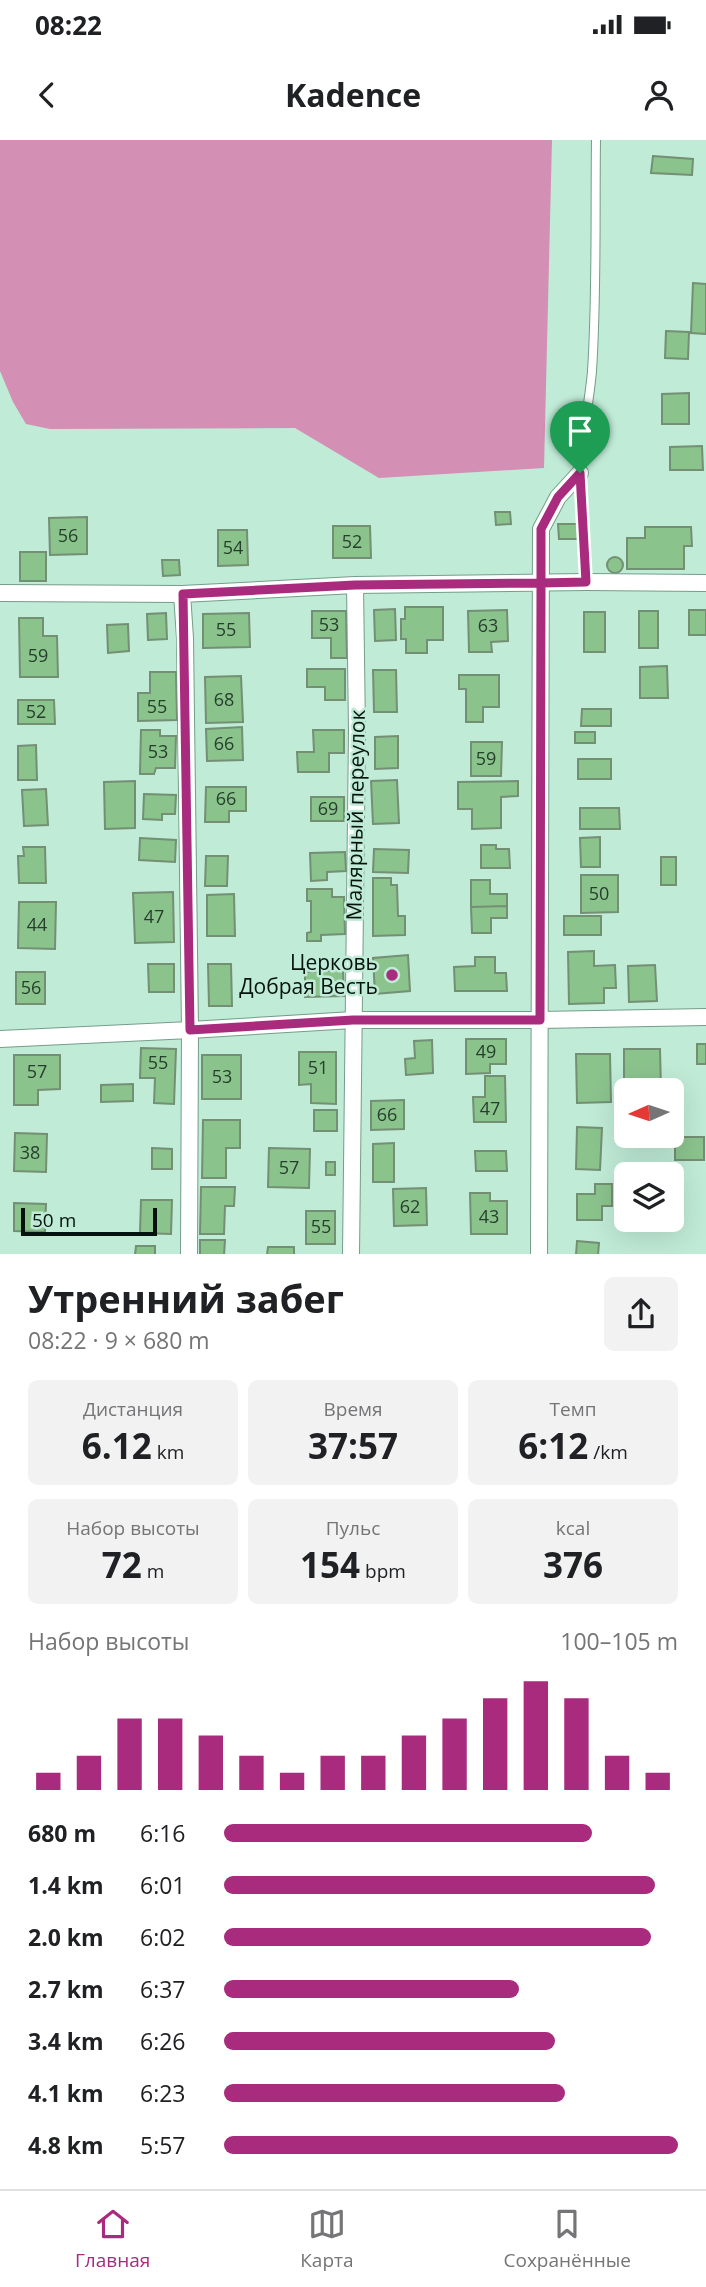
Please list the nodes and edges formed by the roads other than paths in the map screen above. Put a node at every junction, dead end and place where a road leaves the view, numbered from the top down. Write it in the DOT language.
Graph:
graph roads {
  1 [pos="596,140"];
  2 [pos="580,473"];
  3 [pos="586,582"];
  4 [pos="541,583"];
  5 [pos="706,583"];
  6 [pos="355,585"];
  7 [pos="0,593"];
  8 [pos="183,594"];
  9 [pos="706,1017"];
  10 [pos="353,1020"];
  11 [pos="540,1020"];
  12 [pos="190,1030"];
  13 [pos="0,1039"];
  14 [pos="189,1254"];
  15 [pos="351,1254"];
  16 [pos="539,1254"];
  1 -- 2 [label="lane"];
  2 -- 3 [label="lane"];
  2 -- 4 [label="street"];
  3 -- 4 [label="street"];
  3 -- 5 [label="street"];
  4 -- 6 [label="street"];
  4 -- 11 [label="street"];
  6 -- 8 [label="street"];
  6 -- 10 [label="street, Малярный переулок"];
  7 -- 8 [label="street"];
  8 -- 12 [label="street"];
  9 -- 11 [label="street"];
  10 -- 11 [label="street"];
  10 -- 12 [label="street"];
  10 -- 15 [label="street, Малярный переулок"];
  11 -- 16 [label="street"];
  12 -- 13 [label="street"];
  12 -- 14 [label="street"];
}
